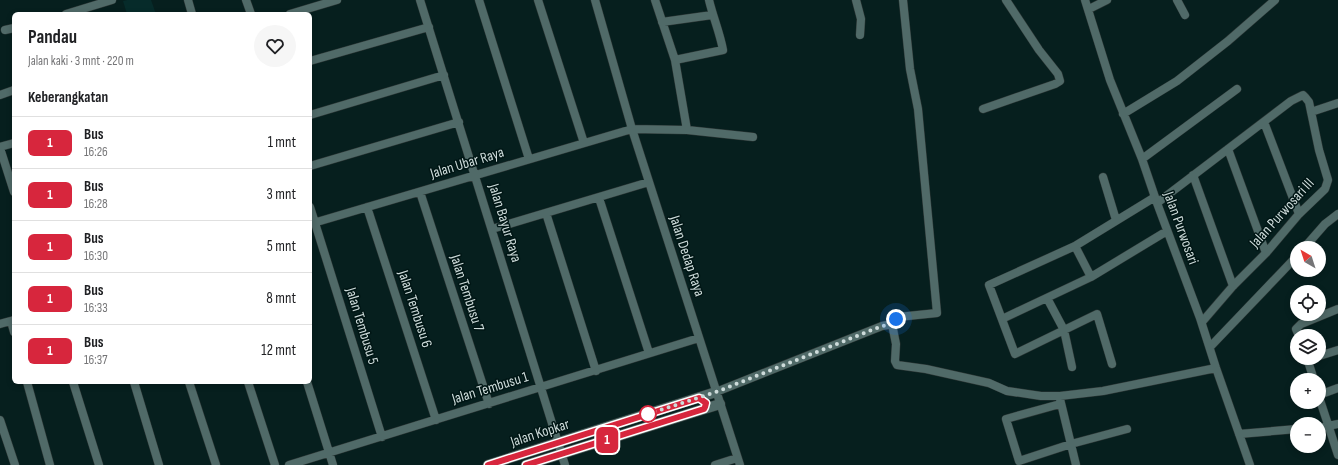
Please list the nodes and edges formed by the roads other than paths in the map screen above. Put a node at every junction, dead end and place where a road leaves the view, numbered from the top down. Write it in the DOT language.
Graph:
graph roads {
  1 [pos="112,0"];
  2 [pos="188,0"];
  3 [pos="246,0"];
  4 [pos="337,0"];
  5 [pos="420,0"];
  6 [pos="479,0"];
  7 [pos="538,0"];
  8 [pos="595,0"];
  9 [pos="655,0"];
  10 [pos="709,0"];
  11 [pos="856,0"];
  12 [pos="904,0"];
  13 [pos="1006,0"];
  14 [pos="1085,0"];
  15 [pos="1106,0"];
  16 [pos="1177,0"];
  17 [pos="1275,0"];
  18 [pos="1089,9"];
  19 [pos="73,12"];
  20 [pos="191,12"];
  21 [pos="250,12"];
  22 [pos="297,12"];
  23 [pos="712,15"];
  24 [pos="1186,15"];
  25 [pos="662,22"];
  26 [pos="429,26"];
  27 [pos="12,28"];
  28 [pos="5,30"];
  29 [pos="860,35"];
  30 [pos="312,60"];
  31 [pos="675,60"];
  32 [pos="444,75"];
  33 [pos="1237,89"];
  34 [pos="12,91"];
  35 [pos="0,95"];
  36 [pos="1338,103"];
  37 [pos="983,109"];
  38 [pos="1311,112"];
  39 [pos="312,114"];
  40 [pos="1123,114"];
  41 [pos="459,122"];
  42 [pos="1264,122"];
  43 [pos="632,129"];
  44 [pos="687,130"];
  45 [pos="753,137"];
  46 [pos="584,143"];
  47 [pos="12,144"];
  48 [pos="0,148"];
  49 [pos="1228,149"];
  50 [pos="530,159"];
  51 [pos="1142,159"];
  52 [pos="312,165"];
  53 [pos="475,175"];
  54 [pos="1193,175"];
  55 [pos="1102,177"];
  56 [pos="648,182"];
  57 [pos="12,186"];
  58 [pos="420,192"];
  59 [pos="599,198"];
  60 [pos="1156,200"];
  61 [pos="367,207"];
  62 [pos="546,213"];
  63 [pos="1300,214"];
  64 [pos="1338,214"];
  65 [pos="1116,220"];
  66 [pos="312,224"];
  67 [pos="492,229"];
  68 [pos="1167,231"];
  69 [pos="1310,241"];
  70 [pos="1075,246"];
  71 [pos="1266,253"];
  72 [pos="1290,263"];
  73 [pos="1091,277"];
  74 [pos="1233,286"];
  75 [pos="1047,298"];
  76 [pos="1338,309"];
  77 [pos="12,320"];
  78 [pos="1002,320"];
  79 [pos="1202,322"];
  80 [pos="0,324"];
  81 [pos="892,324"];
  82 [pos="1297,329"];
  83 [pos="1064,330"];
  84 [pos="699,338"];
  85 [pos="1210,347"];
  86 [pos="1338,350"];
  87 [pos="650,353"];
  88 [pos="1326,354"];
  89 [pos="1112,364"];
  90 [pos="1072,367"];
  91 [pos="1216,368"];
  92 [pos="596,371"];
  93 [pos="28,384"];
  94 [pos="74,384"];
  95 [pos="135,384"];
  96 [pos="190,384"];
  97 [pos="249,384"];
  98 [pos="308,384"];
  99 [pos="540,388"];
  100 [pos="1338,388"];
  101 [pos="716,392"];
  102 [pos="1326,393"];
  103 [pos="699,398"];
  104 [pos="1060,400"];
  105 [pos="489,404"];
  106 [pos="720,404"];
  107 [pos="704,409"];
  108 [pos="1323,409"];
  109 [pos="0,420"];
  110 [pos="436,420"];
  111 [pos="1338,424"];
  112 [pos="1326,427"];
  113 [pos="1329,427"];
  114 [pos="1127,429"];
  115 [pos="1290,430"];
  116 [pos="1239,434"];
  117 [pos="3,437"];
  118 [pos="382,437"];
  119 [pos="558,443"];
  120 [pos="1071,444"];
  121 [pos="329,452"];
  122 [pos="561,454"];
  123 [pos="1338,455"];
  124 [pos="739,462"];
  125 [pos="15,465"];
  126 [pos="50,465"];
  127 [pos="99,465"];
  128 [pos="159,465"];
  129 [pos="216,465"];
  130 [pos="275,465"];
  131 [pos="289,465"];
  132 [pos="333,465"];
  133 [pos="488,465"];
  134 [pos="526,465"];
  135 [pos="565,465"];
  136 [pos="715,465"];
  137 [pos="1076,465"];
  138 [pos="1250,465"];
  1 -- 19 [label="street"];
  2 -- 20 [label="street"];
  3 -- 21 [label="street"];
  4 -- 22 [label="street"];
  5 -- 26 [label="street, Jalan Bayur Raya"];
  6 -- 50 [label="street"];
  7 -- 46 [label="street"];
  8 -- 43 [label="street, Jalan Dedap Raya"];
  9 -- 25 [label="street"];
  10 -- 23 [label="street"];
  11 -- 29 [label="street"];
  12 -- 81 [label="street"];
  13 -- 37 [label="street"];
  14 -- 18 [label="street, Jalan Purwosari"];
  15 -- 18 [label="street"];
  16 -- 24 [label="street"];
  17 -- 40 [label="street"];
  18 -- 40 [label="street, Jalan Purwosari"];
  23 -- 25 [label="street"];
  23 -- 31 [label="street"];
  25 -- 31 [label="street"];
  26 -- 30 [label="street"];
  26 -- 32 [label="street, Jalan Bayur Raya"];
  27 -- 28 [label="street"];
  31 -- 44 [label="street"];
  32 -- 39 [label="street"];
  32 -- 41 [label="street, Jalan Bayur Raya"];
  33 -- 51 [label="street"];
  34 -- 35 [label="street"];
  36 -- 38 [label="street"];
  38 -- 42 [label="street, Jalan Purwosari III"];
  38 -- 63 [label="street, Jalan Purwosari III"];
  40 -- 51 [label="street, Jalan Purwosari"];
  41 -- 52 [label="street"];
  41 -- 53 [label="street, Jalan Bayur Raya"];
  42 -- 49 [label="street, Jalan Purwosari III"];
  42 -- 63 [label="street"];
  43 -- 44 [label="street, Jalan Ubar Raya"];
  43 -- 46 [label="street, Jalan Ubar Raya"];
  43 -- 56 [label="street, Jalan Dedap Raya"];
  44 -- 45 [label="street, Jalan Ubar Raya"];
  46 -- 50 [label="street, Jalan Ubar Raya"];
  47 -- 48 [label="street"];
  48 -- 57 [label="street"];
  49 -- 54 [label="street, Jalan Purwosari III"];
  49 -- 71 [label="street"];
  50 -- 53 [label="street, Jalan Ubar Raya"];
  51 -- 60 [label="street, Jalan Purwosari"];
  53 -- 58 [label="street, Jalan Ubar Raya"];
  53 -- 67 [label="street, Jalan Bayur Raya"];
  54 -- 60 [label="street, Jalan Purwosari III"];
  54 -- 74 [label="street"];
  55 -- 65 [label="street"];
  56 -- 59 [label="street"];
  56 -- 84 [label="street, Jalan Dedap Raya"];
  58 -- 61 [label="street, Jalan Ubar Raya"];
  58 -- 105 [label="street, Jalan Tembusu 7"];
  59 -- 62 [label="street"];
  59 -- 87 [label="street"];
  60 -- 65 [label="street, Jalan Purwosari III"];
  60 -- 68 [label="street, Jalan Purwosari"];
  61 -- 66 [label="street, Jalan Ubar Raya"];
  61 -- 110 [label="street, Jalan Tembusu 6"];
  62 -- 67 [label="street"];
  62 -- 92 [label="street"];
  63 -- 71 [label="street, Jalan Purwosari III"];
  64 -- 69 [label="street"];
  65 -- 70 [label="street, Jalan Purwosari III"];
  66 -- 118 [label="street, Jalan Tembusu 5"];
  67 -- 99 [label="street, Jalan Bayur Raya"];
  68 -- 73 [label="street"];
  68 -- 79 [label="street, Jalan Purwosari"];
  70 -- 73 [label="street"];
  70 -- 78 [label="street, Jalan Purwosari III"];
  71 -- 74 [label="street, Jalan Purwosari III"];
  72 -- 85 [label="street"];
  73 -- 75 [label="street"];
  74 -- 79 [label="street, Jalan Purwosari III"];
  75 -- 78 [label="street"];
  75 -- 83 [label="street"];
  76 -- 82 [label="street"];
  77 -- 80 [label="street"];
  78 -- 83 [label="street"];
  79 -- 85 [label="street, Jalan Purwosari"];
  81 -- 101 [label="street"];
  81 -- 104 [label="street"];
  83 -- 89 [label="street"];
  83 -- 90 [label="street"];
  84 -- 87 [label="street, Jalan Tembusu 1"];
  84 -- 101 [label="street, Jalan Dedap Raya"];
  85 -- 91 [label="street, Jalan Purwosari"];
  86 -- 88 [label="street"];
  87 -- 92 [label="street, Jalan Tembusu 1"];
  91 -- 104 [label="street"];
  91 -- 116 [label="street, Jalan Purwosari"];
  92 -- 99 [label="street, Jalan Tembusu 1"];
  93 -- 126 [label="street"];
  94 -- 127 [label="street"];
  95 -- 128 [label="street"];
  96 -- 129 [label="street"];
  97 -- 130 [label="street"];
  98 -- 121 [label="street"];
  99 -- 105 [label="street, Jalan Tembusu 1"];
  99 -- 119 [label="street, Jalan Bayur Raya"];
  100 -- 102 [label="street"];
  101 -- 103 [label="street, Jalan Kopkar"];
  101 -- 106 [label="street, Jalan Dedap Raya"];
  103 -- 107 [label="street"];
  103 -- 119 [label="street, Jalan Kopkar"];
  104 -- 120 [label="street"];
  104 -- 120 [label="street"];
  105 -- 110 [label="street, Jalan Tembusu 1"];
  106 -- 107 [label="street, Jalan Kopkar"];
  106 -- 124 [label="street, Jalan Dedap Raya"];
  107 -- 122 [label="street, Jalan Kopkar"];
  108 -- 113 [label="street"];
  109 -- 117 [label="street"];
  110 -- 118 [label="street, Jalan Tembusu 1"];
  111 -- 113 [label="street"];
  112 -- 113 [label="street"];
  113 -- 123 [label="street"];
  114 -- 120 [label="street"];
  115 -- 116 [label="street"];
  116 -- 138 [label="street, Jalan Purwosari"];
  117 -- 125 [label="street"];
  118 -- 121 [label="street, Jalan Tembusu 1"];
  119 -- 122 [label="street, Jalan Bayur Raya"];
  119 -- 133 [label="street, Jalan Kopkar"];
  120 -- 137 [label="street"];
  121 -- 131 [label="street, Jalan Tembusu 1"];
  121 -- 132 [label="street"];
  122 -- 134 [label="street, Jalan Kopkar"];
  122 -- 135 [label="street, Jalan Bayur Raya"];
  124 -- 136 [label="street"];
}
